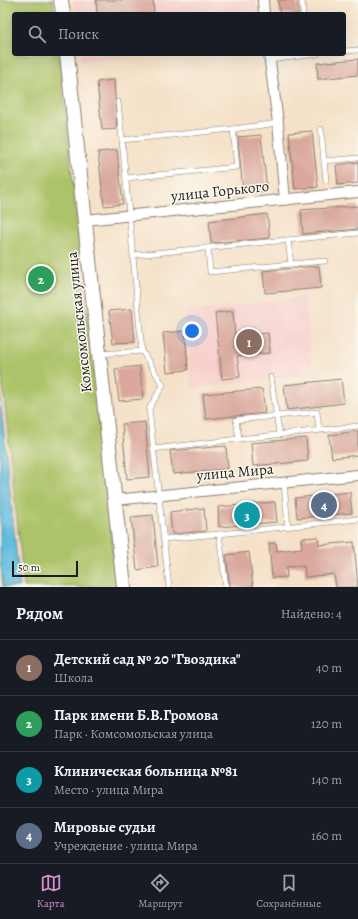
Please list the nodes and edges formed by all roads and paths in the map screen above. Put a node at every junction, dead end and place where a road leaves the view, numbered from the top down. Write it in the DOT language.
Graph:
graph roads {
  1 [pos="61,0"];
  2 [pos="263,0"];
  3 [pos="302,0"];
  4 [pos="62,12"];
  5 [pos="264,12"];
  6 [pos="303,12"];
  7 [pos="358,50"];
  8 [pos="346,51"];
  9 [pos="67,56"];
  10 [pos="288,56"];
  11 [pos="269,57"];
  12 [pos="118,102"];
  13 [pos="278,123"];
  14 [pos="233,129"];
  15 [pos="321,130"];
  16 [pos="122,140"];
  17 [pos="358,158"];
  18 [pos="324,161"];
  19 [pos="126,178"];
  20 [pos="326,180"];
  21 [pos="358,192"];
  22 [pos="285,200"];
  23 [pos="130,216"];
  24 [pos="85,220"];
  25 [pos="358,233"];
  26 [pos="288,240"];
  27 [pos="208,248"];
  28 [pos="134,255"];
  29 [pos="325,261"];
  30 [pos="291,264"];
  31 [pos="142,352"];
  32 [pos="100,354"];
  33 [pos="271,377"];
  34 [pos="277,416"];
  35 [pos="358,426"];
  36 [pos="319,430"];
  37 [pos="279,434"];
  38 [pos="239,439"];
  39 [pos="153,449"];
  40 [pos="358,475"];
  41 [pos="284,483"];
  42 [pos="157,494"];
  43 [pos="114,500"];
  44 [pos="358,520"];
  45 [pos="288,527"];
  46 [pos="219,534"];
  47 [pos="163,539"];
  48 [pos="124,587"];
  49 [pos="169,587"];
  50 [pos="226,587"];
  1 -- 4 [label="main road"];
  2 -- 5 [label="street"];
  3 -- 6 [label="lane"];
  7 -- 8 [label="lane"];
  9 -- 24 [label="main road, Комсомольская улица"];
  10 -- 11 [label="lane"];
  11 -- 13 [label="street"];
  12 -- 16 [label="lane"];
  13 -- 14 [label="lane"];
  13 -- 22 [label="street"];
  14 -- 16 [label="lane"];
  14 -- 19 [label="lane"];
  15 -- 18 [label="lane"];
  16 -- 19 [label="lane"];
  17 -- 18 [label="lane"];
  18 -- 20 [label="lane"];
  19 -- 23 [label="lane"];
  21 -- 22 [label="street, улица Горького"];
  22 -- 23 [label="street, улица Горького"];
  23 -- 24 [label="street, улица Горького"];
  23 -- 28 [label="lane"];
  24 -- 32 [label="main road, Комсомольская улица"];
  25 -- 26 [label="lane"];
  26 -- 27 [label="lane"];
  26 -- 30 [label="lane"];
  27 -- 28 [label="lane"];
  27 -- 30 [label="lane"];
  28 -- 31 [label="lane"];
  29 -- 30 [label="lane"];
  31 -- 32 [label="lane"];
  31 -- 39 [label="lane"];
  32 -- 43 [label="main road, Комсомольская улица"];
  33 -- 34 [label="lane"];
  34 -- 36 [label="lane"];
  34 -- 37 [label="lane"];
  34 -- 38 [label="lane"];
  35 -- 36 [label="lane"];
  36 -- 37 [label="lane"];
  37 -- 38 [label="lane"];
  38 -- 39 [label="lane"];
  39 -- 42 [label="lane"];
  40 -- 41 [label="street, улица Мира"];
  41 -- 42 [label="street, улица Мира"];
  41 -- 45 [label="lane"];
  42 -- 43 [label="street, улица Мира"];
  42 -- 47 [label="lane"];
  43 -- 48 [label="main road, Комсомольская улица"];
  44 -- 45 [label="lane"];
  45 -- 46 [label="lane"];
  46 -- 47 [label="lane"];
  46 -- 50 [label="lane"];
  47 -- 49 [label="lane"];
}
